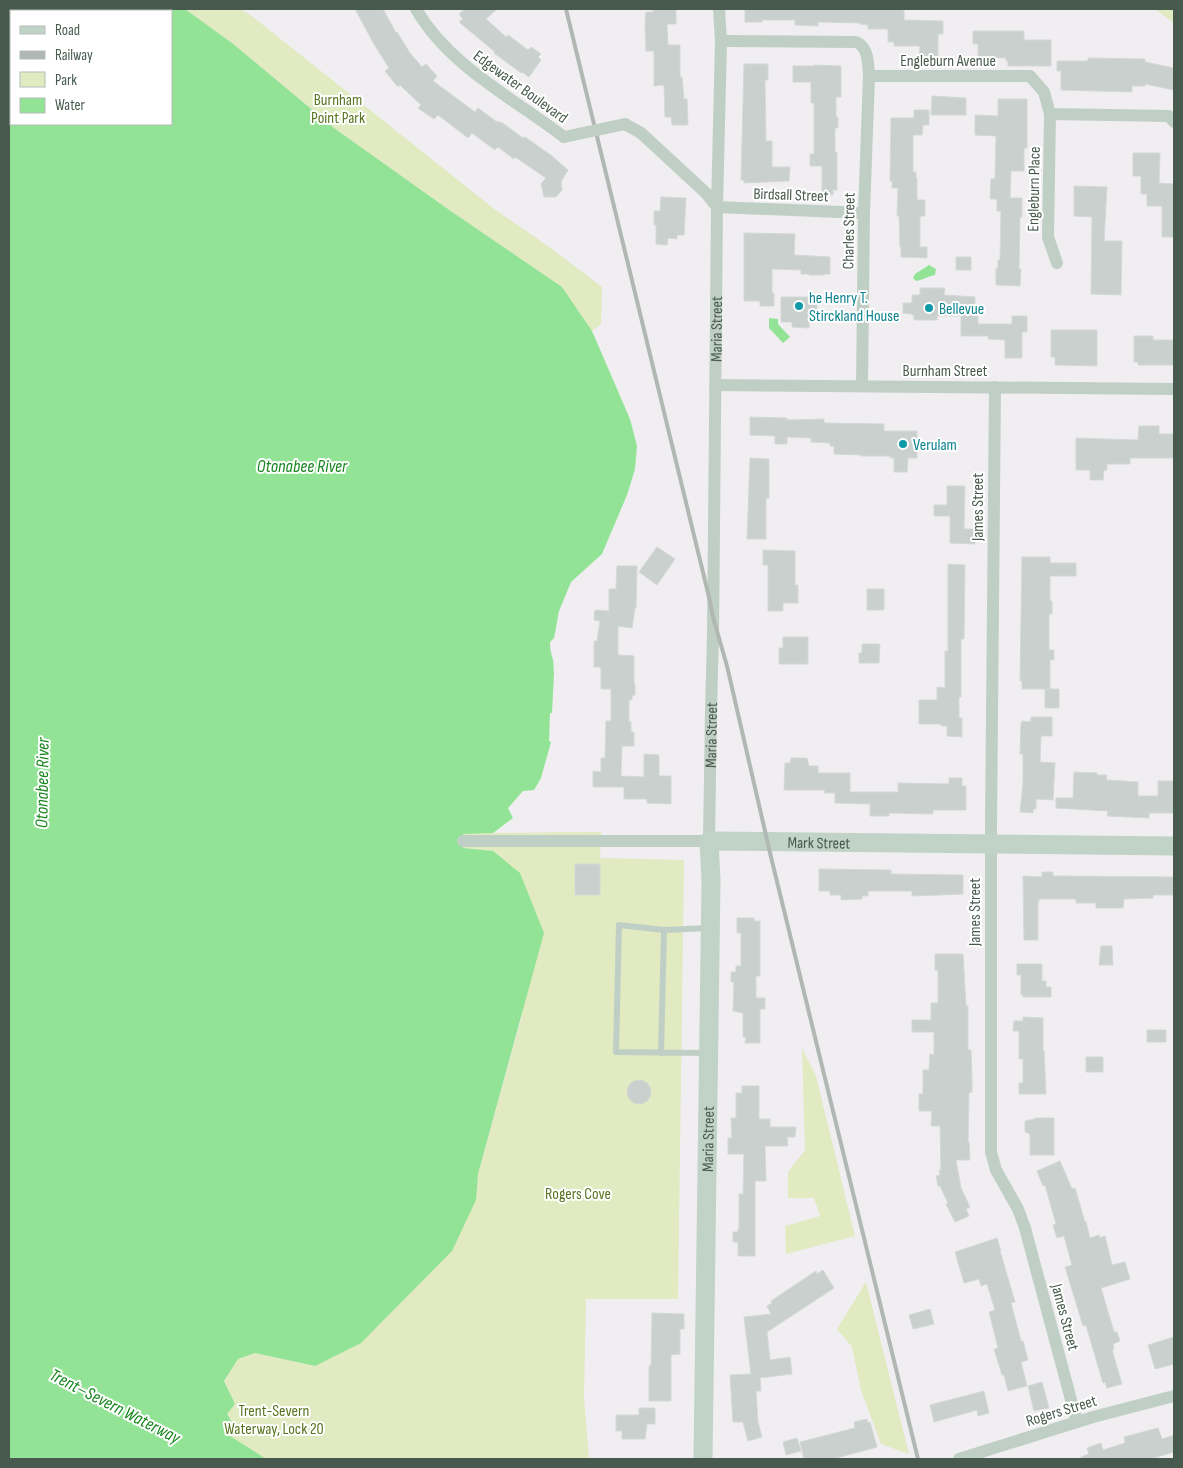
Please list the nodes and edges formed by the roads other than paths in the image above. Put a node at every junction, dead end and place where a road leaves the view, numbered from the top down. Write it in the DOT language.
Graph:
graph roads {
  1 [pos="416,9"];
  2 [pos="718,9"];
  3 [pos="721,41"];
  4 [pos="869,76"];
  5 [pos="1050,114"];
  6 [pos="1174,122"];
  7 [pos="717,207"];
  8 [pos="864,213"];
  9 [pos="1057,263"];
  10 [pos="715,385"];
  11 [pos="862,386"];
  12 [pos="995,387"];
  13 [pos="1174,389"];
  14 [pos="463,841"];
  15 [pos="709,841"];
  16 [pos="991,843"];
  17 [pos="1174,846"];
  18 [pos="710,928"];
  19 [pos="664,930"];
  20 [pos="661,1053"];
  21 [pos="708,1054"];
  22 [pos="1174,1396"];
  23 [pos="1077,1422"];
  24 [pos="704,1459"];
  25 [pos="959,1459"];
  1 -- 7 [label="street, Edgewater Boulevard, bridge"];
  2 -- 3 [label="street, Maria Street"];
  3 -- 4 [label="street"];
  3 -- 7 [label="street, Maria Street"];
  4 -- 5 [label="street, Engleburn Avenue"];
  4 -- 8 [label="street, Charles Street"];
  5 -- 6 [label="street"];
  5 -- 9 [label="street, Engleburn Place"];
  7 -- 8 [label="street, Birdsall Street"];
  7 -- 10 [label="street, Maria Street"];
  8 -- 11 [label="street, Charles Street"];
  10 -- 11 [label="street, Burnham Street"];
  10 -- 15 [label="street, Maria Street"];
  11 -- 12 [label="street, Burnham Street"];
  12 -- 13 [label="street, Burnham Street"];
  12 -- 16 [label="street, James Street"];
  14 -- 15 [label="street, Mark Street"];
  15 -- 16 [label="street, Mark Street"];
  15 -- 18 [label="street, Maria Street"];
  16 -- 17 [label="street, Mark Street"];
  16 -- 23 [label="street, James Street"];
  18 -- 19 [label="lane"];
  18 -- 21 [label="street, Maria Street"];
  19 -- 20 [label="lane"];
  19 -- 20 [label="lane"];
  20 -- 21 [label="lane"];
  21 -- 24 [label="street, Maria Street"];
  22 -- 23 [label="street, Rogers Street"];
  23 -- 25 [label="street, Rogers Street"];
}
